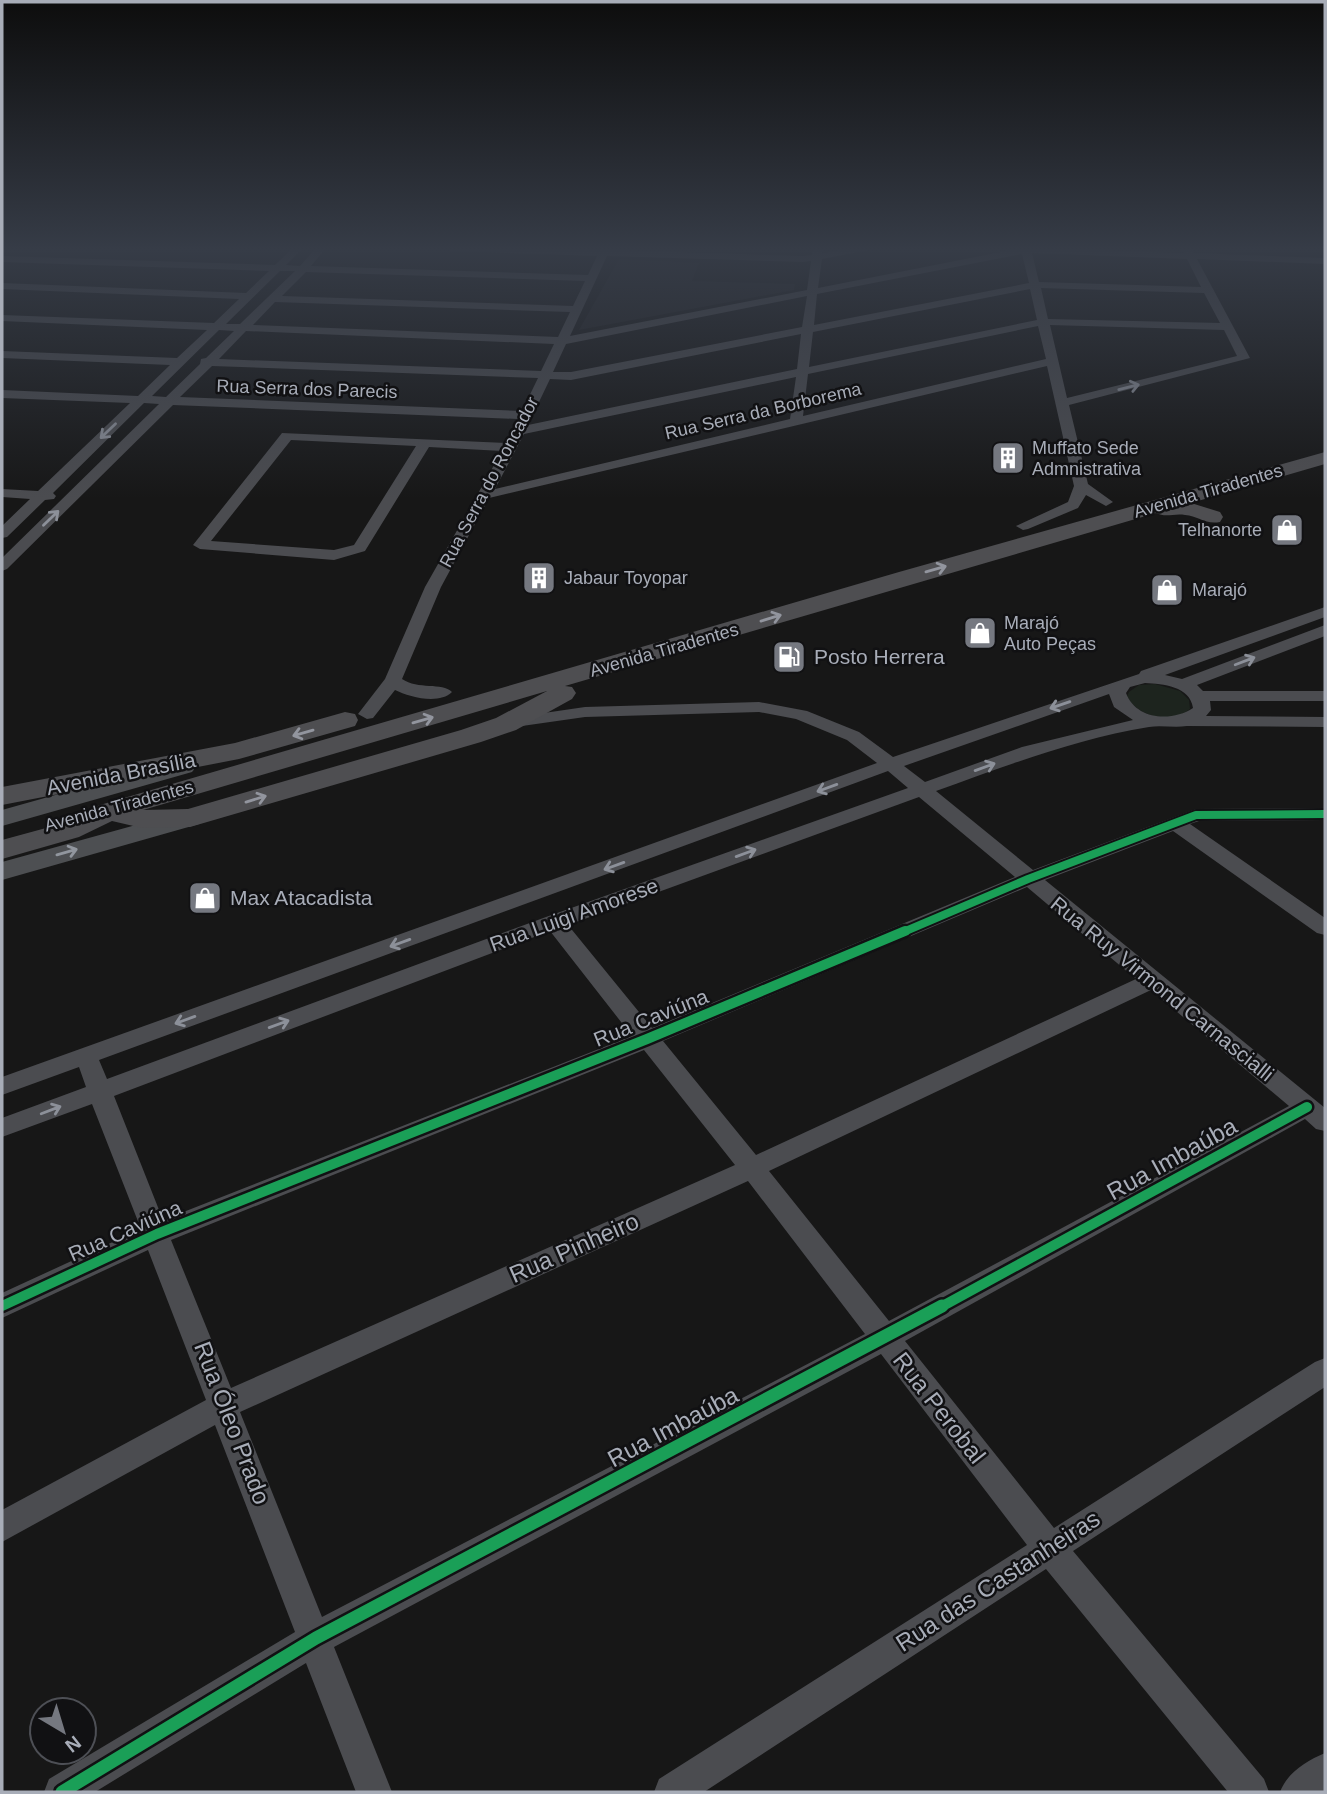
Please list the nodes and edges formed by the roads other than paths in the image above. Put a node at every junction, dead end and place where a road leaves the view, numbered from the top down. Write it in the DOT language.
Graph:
graph roads {
  1 [pos="807,331"];
  2 [pos="211,332"];
  3 [pos="237,332"];
  4 [pos="333,332"];
  5 [pos="566,332"];
  6 [pos="610,332"];
  7 [pos="803,332"];
  8 [pos="998,332"];
  9 [pos="1046,332"];
  10 [pos="1229,332"];
  11 [pos="562,341"];
  12 [pos="2,354"];
  13 [pos="1053,361"];
  14 [pos="180,362"];
  15 [pos="205,362"];
  16 [pos="802,373"];
  17 [pos="545,377"];
  18 [pos="2,394"];
  19 [pos="1061,397"];
  20 [pos="140,400"];
  21 [pos="169,401"];
  22 [pos="526,415"];
  23 [pos="796,421"];
  24 [pos="519,430"];
  25 [pos="1325,442"];
  26 [pos="425,443"];
  27 [pos="512,447"];
  28 [pos="1325,461"];
  29 [pos="1081,486"];
  30 [pos="2,493"];
  31 [pos="42,495"];
  32 [pos="482,496"];
  33 [pos="72,497"];
  34 [pos="1104,512"];
  35 [pos="1212,517"];
  36 [pos="1023,526"];
  37 [pos="2,534"];
  38 [pos="2,566"];
  39 [pos="1325,612"];
  40 [pos="1322,632"];
  41 [pos="1325,650"];
  42 [pos="588,672"];
  43 [pos="393,680"];
  44 [pos="1130,681"];
  45 [pos="1181,685"];
  46 [pos="443,692"];
  47 [pos="562,695"];
  48 [pos="1198,696"];
  49 [pos="1325,696"];
  50 [pos="1284,697"];
  51 [pos="477,705"];
  52 [pos="584,712"];
  53 [pos="367,714"];
  54 [pos="1188,720"];
  55 [pos="1153,722"];
  56 [pos="1300,722"];
  57 [pos="1325,722"];
  58 [pos="506,724"];
  59 [pos="239,751"];
  60 [pos="891,764"];
  61 [pos="921,790"];
  62 [pos="2,796"];
  63 [pos="110,811"];
  64 [pos="1325,814"];
  65 [pos="2,818"];
  66 [pos="190,818"];
  67 [pos="1175,823"];
  68 [pos="701,835"];
  69 [pos="2,838"];
  70 [pos="2,850"];
  71 [pos="2,871"];
  72 [pos="1028,879"];
  73 [pos="632,894"];
  74 [pos="554,922"];
  75 [pos="1321,923"];
  76 [pos="1153,980"];
  77 [pos="648,1039"];
  78 [pos="86,1056"];
  79 [pos="2,1086"];
  80 [pos="100,1091"];
  81 [pos="1316,1115"];
  82 [pos="2,1128"];
  83 [pos="752,1168"];
  84 [pos="157,1234"];
  85 [pos="2,1306"];
  86 [pos="884,1338"];
  87 [pos="1325,1371"];
  88 [pos="224,1405"];
  89 [pos="2,1527"];
  90 [pos="1050,1548"];
  91 [pos="316,1638"];
  92 [pos="1325,1771"];
  93 [pos="62,1792"];
  94 [pos="374,1792"];
  95 [pos="672,1792"];
  96 [pos="1251,1792"];
  97 [pos="1298,1792"];
  1 -- 16 [label="street"];
  2 -- 14 [label="street"];
  3 -- 15 [label="street"];
  4 -- 11 [label="street"];
  5 -- 11 [label="street, Rua Serra do Roncador"];
  6 -- 11 [label="street"];
  7 -- 17 [label="street"];
  8 -- 16 [label="street"];
  9 -- 13 [label="street"];
  10 -- 19 [label="street"];
  11 -- 17 [label="street, Rua Serra do Roncador"];
  12 -- 14 [label="street"];
  13 -- 19 [label="street"];
  13 -- 23 [label="street, Rua Serra da Borborema"];
  14 -- 20 [label="street"];
  15 -- 17 [label="street"];
  15 -- 21 [label="street"];
  16 -- 23 [label="street"];
  16 -- 24 [label="street"];
  17 -- 22 [label="street, Rua Serra do Roncador"];
  18 -- 20 [label="street, Rua Serra dos Parecis"];
  19 -- 29 [label="street"];
  20 -- 21 [label="street, Rua Serra dos Parecis"];
  20 -- 31 [label="street, one-way"];
  21 -- 22 [label="street, Rua Serra dos Parecis"];
  21 -- 33 [label="street"];
  22 -- 24 [label="street, Rua Serra do Roncador"];
  23 -- 32 [label="street, Rua Serra da Borborema"];
  24 -- 27 [label="street, Rua Serra do Roncador"];
  25 -- 34 [label="highway, Avenida Tiradentes"];
  26 -- 26 [label="street"];
  26 -- 27 [label="street"];
  27 -- 32 [label="street, Rua Serra do Roncador"];
  28 -- 34 [label="highway, Avenida Tiradentes"];
  29 -- 34 [label="street"];
  29 -- 36 [label="street"];
  30 -- 31 [label="street"];
  31 -- 33 [label="street"];
  31 -- 37 [label="street"];
  32 -- 43 [label="street, Rua Serra do Roncador"];
  38 -- 33 [label="street, one-way"];
  34 -- 35 [label="highway"];
  34 -- 36 [label="highway, Avenida Tiradentes"];
  42 -- 34 [label="highway, Avenida Tiradentes, one-way"];
  36 -- 46 [label="highway, Avenida Tiradentes"];
  39 -- 44 [label="street, Rua Luigi Amorese"];
  40 -- 41 [label="street"];
  45 -- 40 [label="street, one-way"];
  42 -- 47 [label="highway"];
  42 -- 51 [label="highway, Avenida Tiradentes"];
  43 -- 46 [label="street"];
  43 -- 53 [label="street, Rua Serra do Roncador"];
  44 -- 45 [label="street"];
  44 -- 55 [label="street"];
  44 -- 60 [label="street, Rua Luigi Amorese, one-way"];
  45 -- 48 [label="street"];
  46 -- 53 [label="highway, Avenida Tiradentes"];
  47 -- 51 [label="highway"];
  47 -- 52 [label="street"];
  47 -- 58 [label="highway"];
  48 -- 50 [label="street"];
  48 -- 54 [label="street"];
  49 -- 50 [label="street"];
  50 -- 56 [label="street"];
  63 -- 51 [label="highway, Avenida Tiradentes, one-way"];
  52 -- 58 [label="street, Rua Ruy Virmond Carnascialli"];
  52 -- 60 [label="street, Rua Ruy Virmond Carnascialli"];
  53 -- 59 [label="highway, Avenida Tiradentes, one-way"];
  54 -- 55 [label="street, Rua Luigi Amorese"];
  54 -- 56 [label="street, Rua Luigi Amorese"];
  61 -- 55 [label="street, Rua Luigi Amorese, one-way"];
  56 -- 57 [label="street, Rua Luigi Amorese"];
  66 -- 58 [label="highway, one-way"];
  59 -- 62 [label="highway, Avenida Brasília"];
  59 -- 63 [label="highway"];
  59 -- 65 [label="main road, Avenida Tiradentes"];
  60 -- 61 [label="street, Rua Ruy Virmond Carnascialli"];
  60 -- 68 [label="street, Rua Luigi Amorese, one-way"];
  61 -- 72 [label="street, Rua Ruy Virmond Carnascialli"];
  73 -- 61 [label="street, Rua Luigi Amorese, one-way"];
  63 -- 66 [label="highway"];
  63 -- 69 [label="main road, Avenida Tiradentes"];
  63 -- 70 [label="highway"];
  64 -- 67 [label="street, Rua Caviúna"];
  71 -- 66 [label="main road, one-way"];
  67 -- 72 [label="street, Rua Caviúna"];
  67 -- 75 [label="street"];
  68 -- 73 [label="street"];
  68 -- 78 [label="street, Rua Luigi Amorese, one-way"];
  72 -- 76 [label="street, Rua Ruy Virmond Carnascialli"];
  72 -- 77 [label="street, Rua Caviúna"];
  73 -- 74 [label="street, Rua Luigi Amorese"];
  74 -- 77 [label="street, Rua Perobal"];
  80 -- 74 [label="street, Rua Luigi Amorese, one-way"];
  76 -- 81 [label="street, Rua Ruy Virmond Carnascialli"];
  76 -- 83 [label="street, Rua Pinheiro"];
  77 -- 83 [label="street, Rua Perobal"];
  77 -- 84 [label="street, Rua Caviúna"];
  78 -- 79 [label="street, Rua Luigi Amorese"];
  78 -- 80 [label="street, Rua Óleo Prado"];
  82 -- 80 [label="street, Rua Luigi Amorese, one-way"];
  80 -- 84 [label="street, Rua Óleo Prado"];
  81 -- 86 [label="street, Rua Imbaúba"];
  83 -- 86 [label="street, Rua Perobal"];
  83 -- 88 [label="street, Rua Pinheiro"];
  84 -- 85 [label="street, Rua Caviúna"];
  84 -- 88 [label="street, Rua Óleo Prado"];
  86 -- 90 [label="street, Rua Perobal"];
  86 -- 91 [label="street, Rua Imbaúba"];
  87 -- 90 [label="street, Rua das Castanheiras"];
  88 -- 89 [label="street, Rua Pinheiro"];
  88 -- 91 [label="street, Rua Óleo Prado"];
  90 -- 95 [label="street, Rua das Castanheiras"];
  90 -- 96 [label="street, Rua Perobal"];
  91 -- 93 [label="street, Rua Imbaúba"];
  91 -- 94 [label="street, Rua Óleo Prado"];
  92 -- 97 [label="street"];
}
